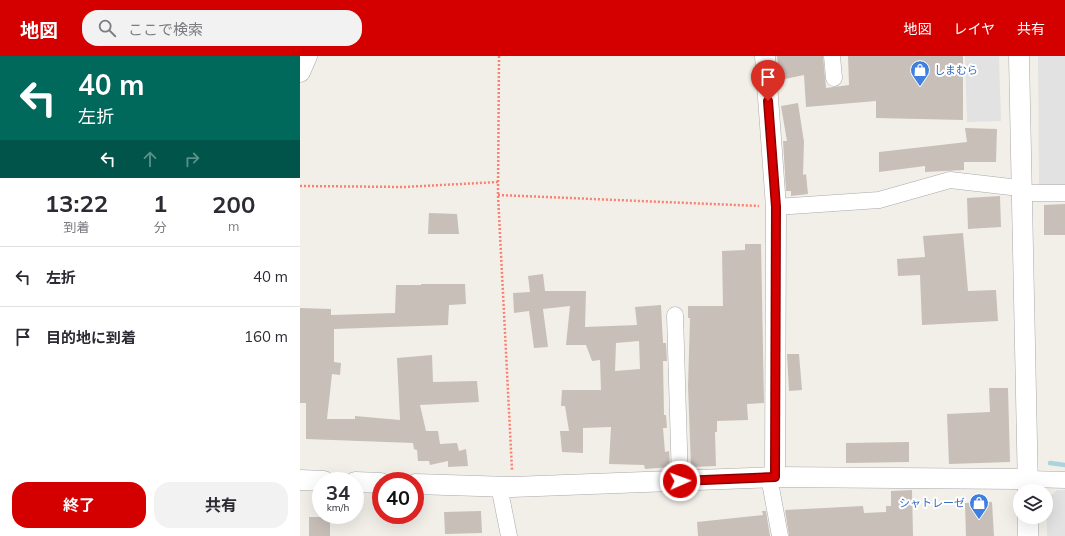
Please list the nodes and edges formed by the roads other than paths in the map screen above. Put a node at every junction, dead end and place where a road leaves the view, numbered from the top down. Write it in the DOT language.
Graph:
graph roads {
  1 [pos="307,56"];
  2 [pos="765,56"];
  3 [pos="832,56"];
  4 [pos="1019,56"];
  5 [pos="300,72"];
  6 [pos="834,78"];
  7 [pos="1022,190"];
  8 [pos="1065,193"];
  9 [pos="776,207"];
  10 [pos="675,315"];
  11 [pos="772,477"];
  12 [pos="300,480"];
  13 [pos="312,480"];
  14 [pos="1065,480"];
  15 [pos="680,481"];
  16 [pos="424,484"];
  17 [pos="1028,484"];
  18 [pos="1035,484"];
  19 [pos="1013,485"];
  20 [pos="506,487"];
  21 [pos="1028,524"];
  22 [pos="509,536"];
  23 [pos="780,536"];
  24 [pos="1028,536"];
  1 -- 5 [label="street"];
  2 -- 9 [label="street"];
  3 -- 6 [label="street"];
  4 -- 7 [label="street"];
  7 -- 8 [label="street"];
  7 -- 9 [label="street"];
  7 -- 17 [label="street"];
  9 -- 11 [label="street"];
  10 -- 15 [label="street"];
  11 -- 15 [label="street"];
  11 -- 19 [label="street"];
  11 -- 23 [label="street"];
  12 -- 13 [label="street"];
  14 -- 18 [label="street"];
  15 -- 20 [label="street"];
  16 -- 20 [label="street"];
  20 -- 22 [label="street"];
  21 -- 24 [label="street"];
}
